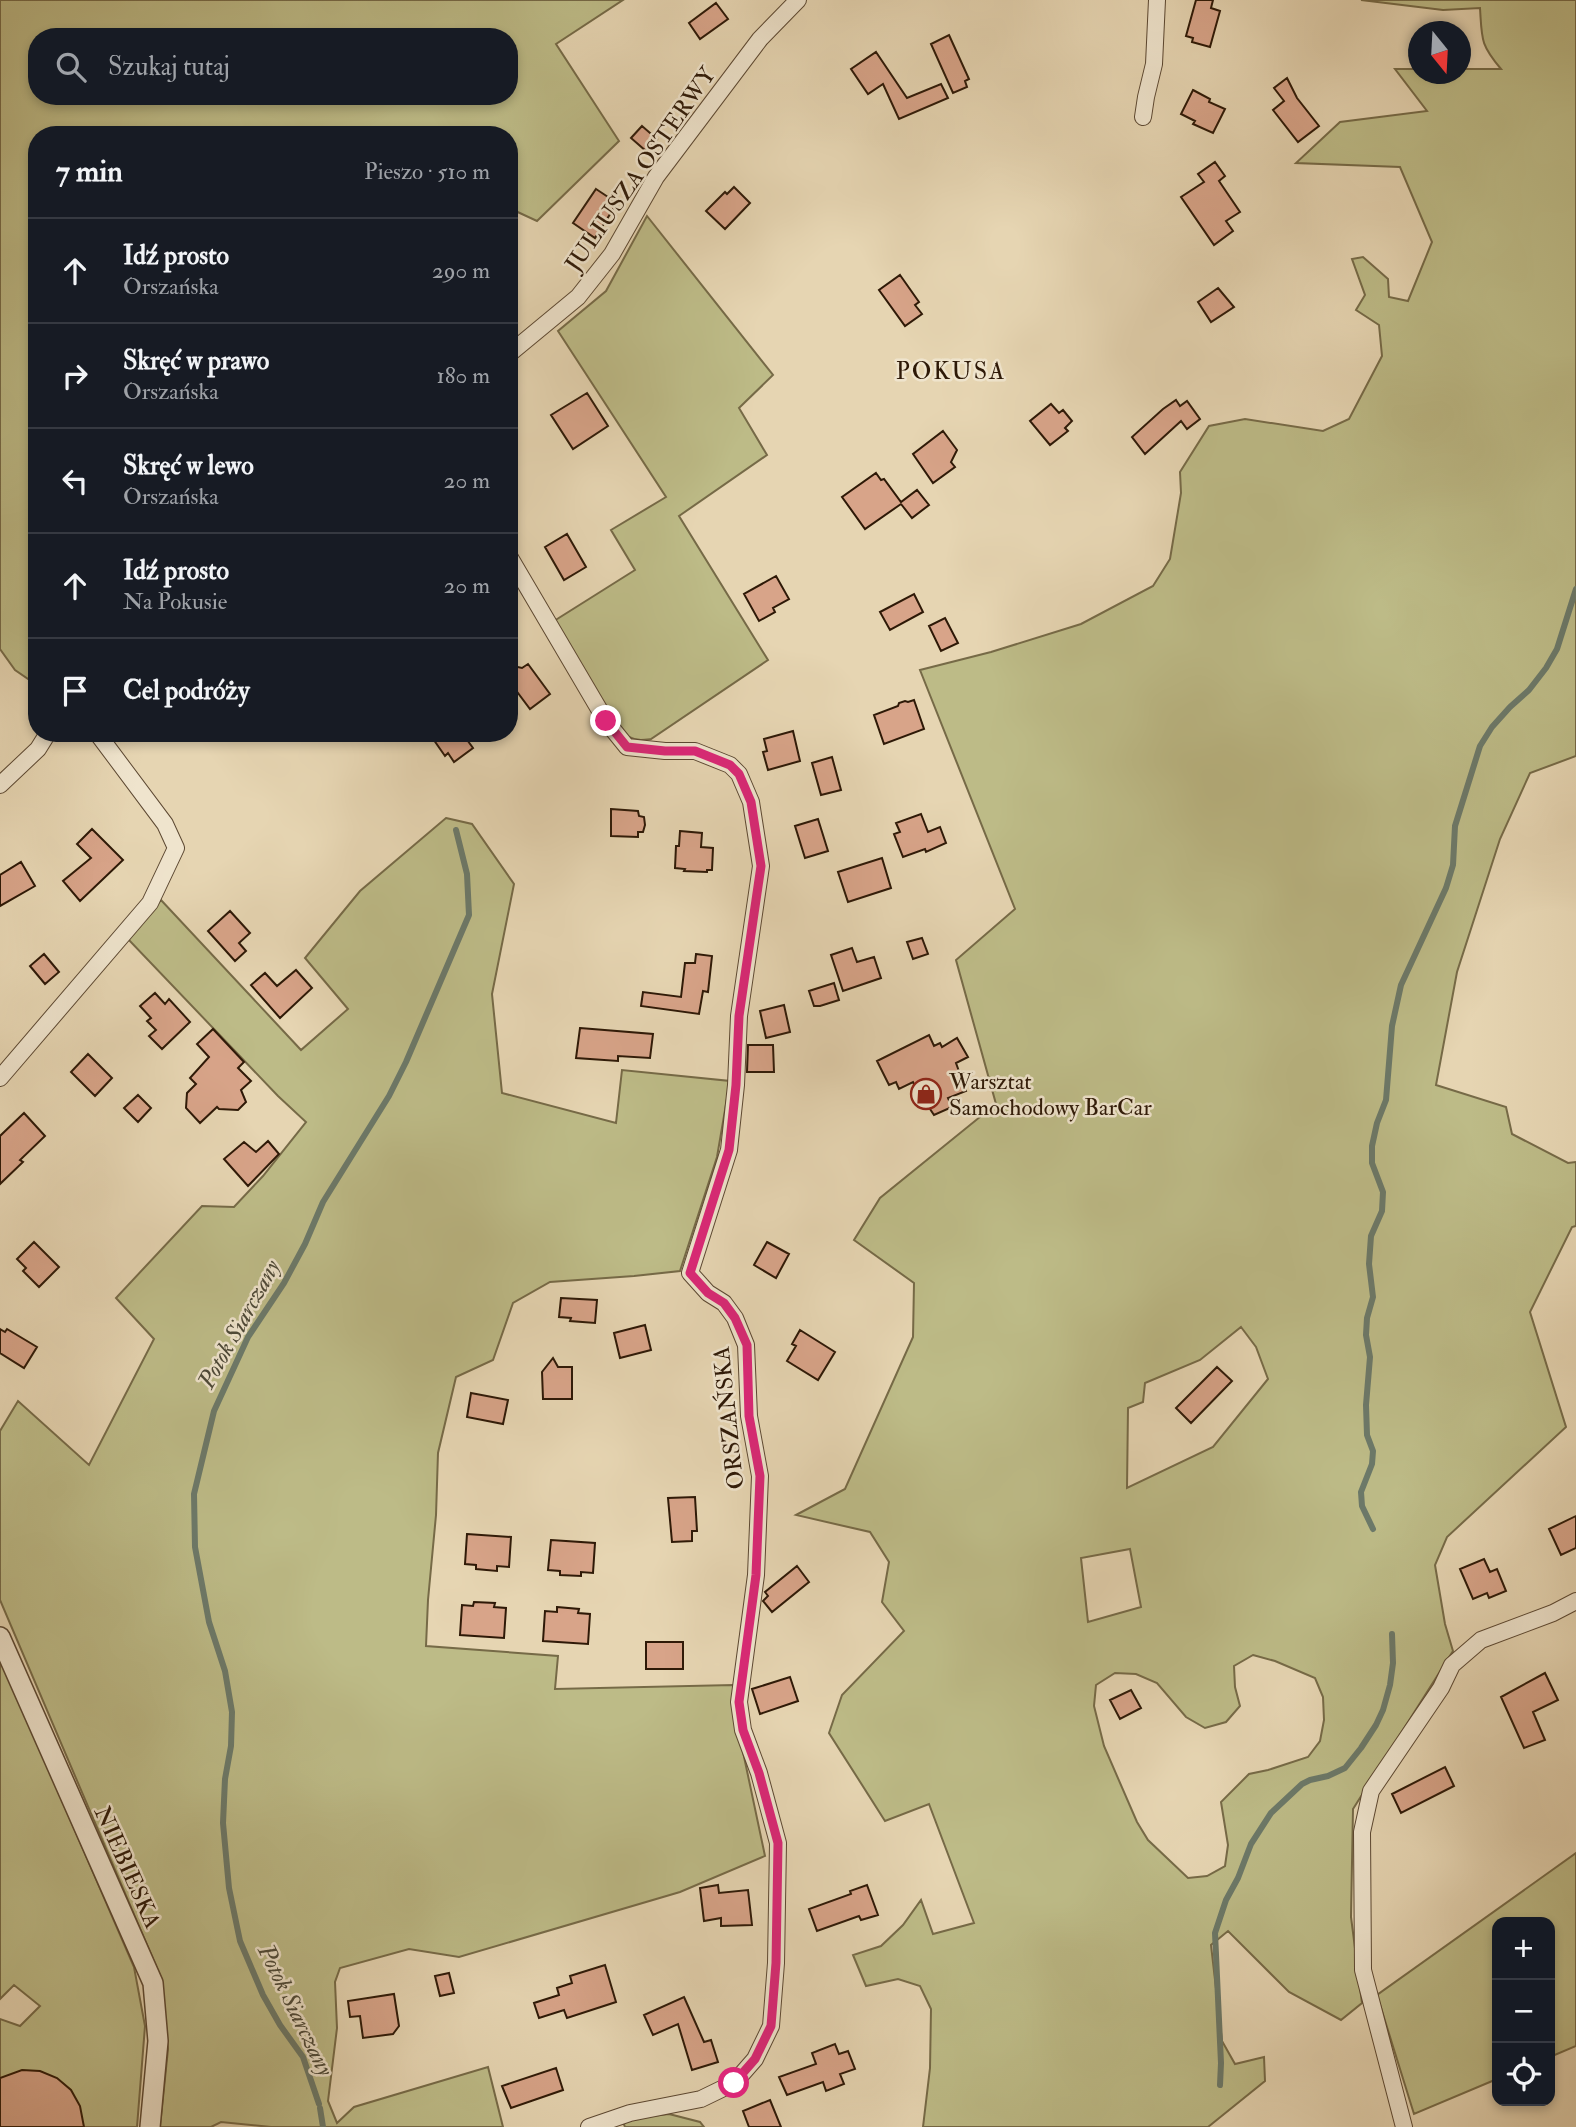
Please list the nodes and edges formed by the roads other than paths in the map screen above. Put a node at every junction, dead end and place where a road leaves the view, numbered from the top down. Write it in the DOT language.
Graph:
graph roads {
  1 [pos="798,0"];
  2 [pos="1157,0"];
  3 [pos="1143,117"];
  4 [pos="518,347"];
  5 [pos="518,571"];
  6 [pos="42,742"];
  7 [pos="104,742"];
  8 [pos="0,785"];
  9 [pos="0,1078"];
  10 [pos="1576,1601"];
  11 [pos="0,1637"];
  12 [pos="150,2127"];
  13 [pos="589,2127"];
  14 [pos="1404,2127"];
  1 -- 4 [label="street, JULIUSZA OSTERWY"];
  2 -- 3 [label="street"];
  5 -- 13 [label="street, ORSZAŃSKA"];
  6 -- 8 [label="street"];
  7 -- 9 [label="street"];
  10 -- 14 [label="street"];
  11 -- 12 [label="street, NIEBIESKA"];
}
